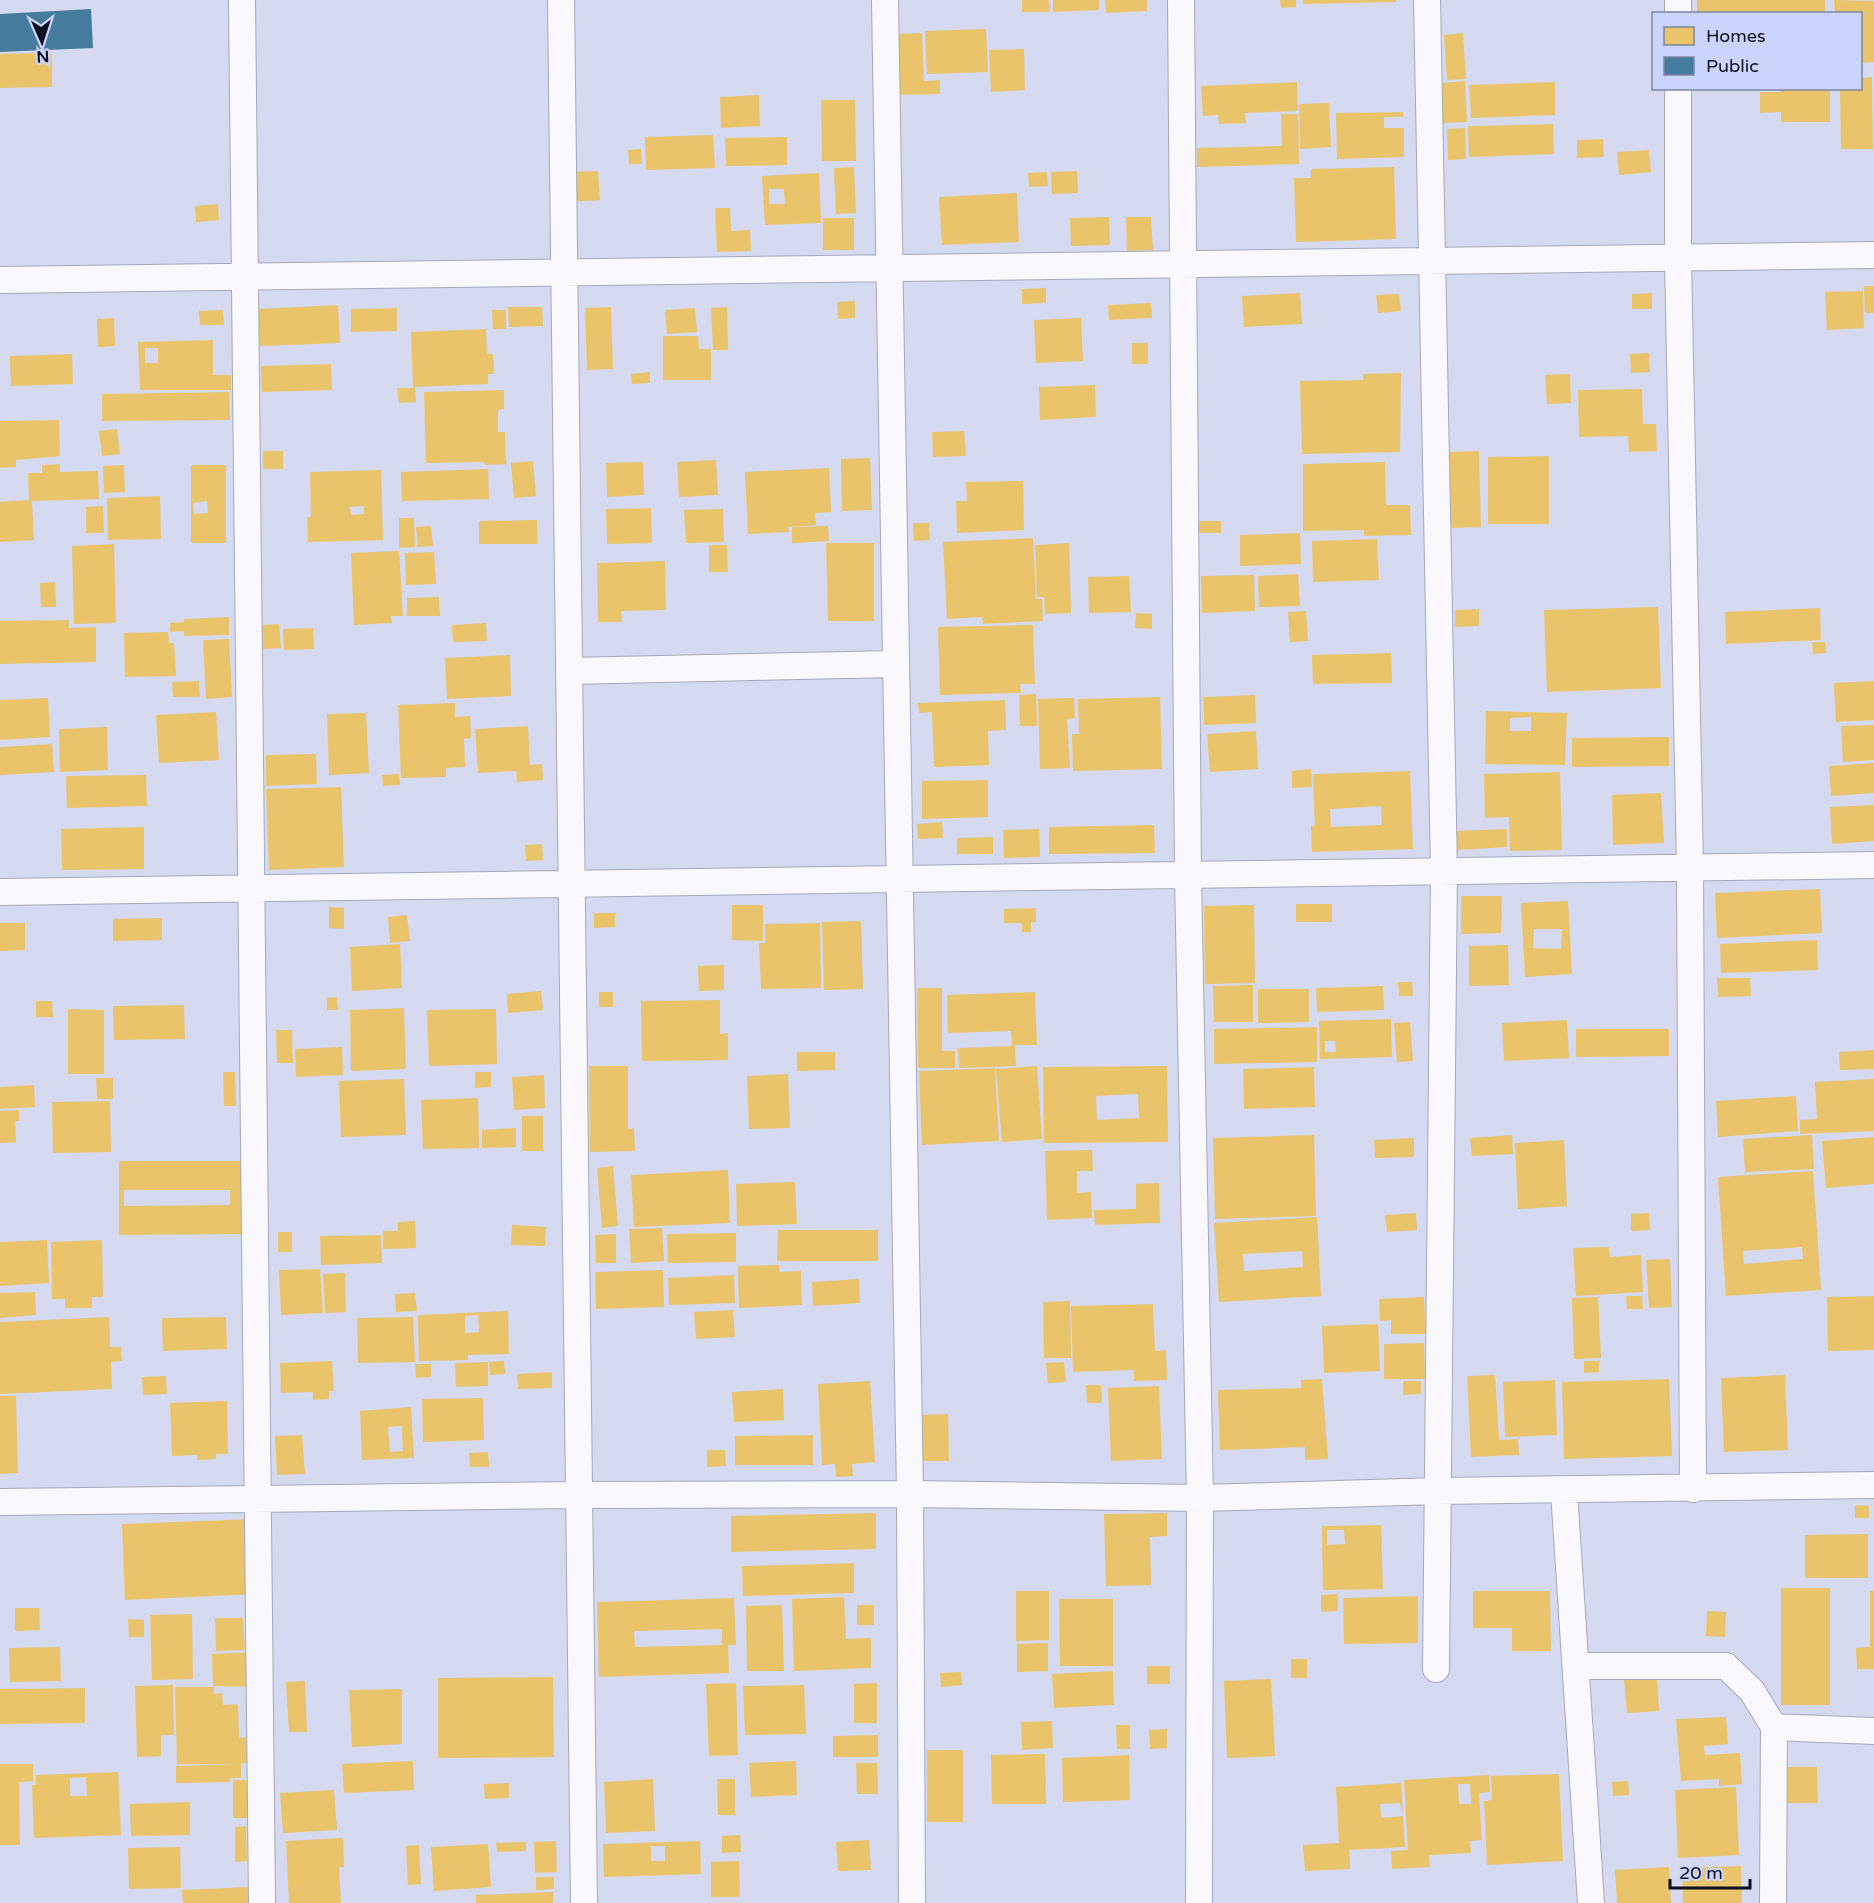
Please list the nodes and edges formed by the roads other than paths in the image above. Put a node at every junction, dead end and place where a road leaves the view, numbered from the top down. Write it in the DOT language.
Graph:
graph roads {
  1 [pos="242,0"];
  2 [pos="561,0"];
  3 [pos="885,0"];
  4 [pos="1181,0"];
  5 [pos="1426,0"];
  6 [pos="1678,90"];
  7 [pos="1874,255"];
  8 [pos="1678,258"];
  9 [pos="1432,260"];
  10 [pos="1184,264"];
  11 [pos="891,268"];
  12 [pos="564,272"];
  13 [pos="245,277"];
  14 [pos="0,280"];
  15 [pos="896,664"];
  16 [pos="569,671"];
  17 [pos="1874,865"];
  18 [pos="1690,868"];
  19 [pos="1444,871"];
  20 [pos="1188,875"];
  21 [pos="898,879"];
  22 [pos="571,883"];
  23 [pos="252,888"];
  24 [pos="0,892"];
  25 [pos="1874,1485"];
  26 [pos="1693,1489"];
  27 [pos="1438,1491"];
  28 [pos="1564,1491"];
  29 [pos="910,1494"];
  30 [pos="579,1495"];
  31 [pos="1200,1498"];
  32 [pos="258,1499"];
  33 [pos="0,1502"];
  34 [pos="1576,1666"];
  35 [pos="1436,1669"];
  36 [pos="1774,1727"];
  37 [pos="1874,1731"];
  38 [pos="262,1903"];
  39 [pos="584,1903"];
  40 [pos="912,1903"];
  41 [pos="1199,1903"];
  42 [pos="1592,1903"];
  43 [pos="1773,1903"];
  1 -- 13 [label="street"];
  2 -- 12 [label="street"];
  3 -- 11 [label="street"];
  4 -- 10 [label="street"];
  5 -- 9 [label="street"];
  6 -- 8 [label="street"];
  7 -- 8 [label="street"];
  8 -- 9 [label="street"];
  8 -- 18 [label="street"];
  9 -- 10 [label="street"];
  9 -- 19 [label="street"];
  10 -- 11 [label="street"];
  10 -- 20 [label="street"];
  11 -- 12 [label="street"];
  11 -- 15 [label="street"];
  12 -- 13 [label="street"];
  12 -- 16 [label="street"];
  13 -- 14 [label="street"];
  13 -- 23 [label="street"];
  15 -- 16 [label="street"];
  15 -- 21 [label="street"];
  16 -- 22 [label="street"];
  17 -- 18 [label="street"];
  18 -- 19 [label="street"];
  18 -- 26 [label="street"];
  19 -- 20 [label="street"];
  19 -- 27 [label="street"];
  20 -- 21 [label="street"];
  20 -- 31 [label="street"];
  21 -- 22 [label="street"];
  21 -- 29 [label="street"];
  22 -- 23 [label="street"];
  22 -- 30 [label="street"];
  23 -- 24 [label="street"];
  23 -- 32 [label="street"];
  25 -- 26 [label="street"];
  26 -- 28 [label="street"];
  27 -- 28 [label="street"];
  27 -- 31 [label="street"];
  27 -- 35 [label="street"];
  28 -- 34 [label="street"];
  29 -- 30 [label="street"];
  29 -- 31 [label="street"];
  29 -- 40 [label="street"];
  30 -- 32 [label="street"];
  30 -- 39 [label="street"];
  31 -- 41 [label="street"];
  32 -- 33 [label="street"];
  32 -- 38 [label="street"];
  34 -- 36 [label="street"];
  34 -- 42 [label="street"];
  36 -- 37 [label="street"];
  36 -- 43 [label="street"];
}
